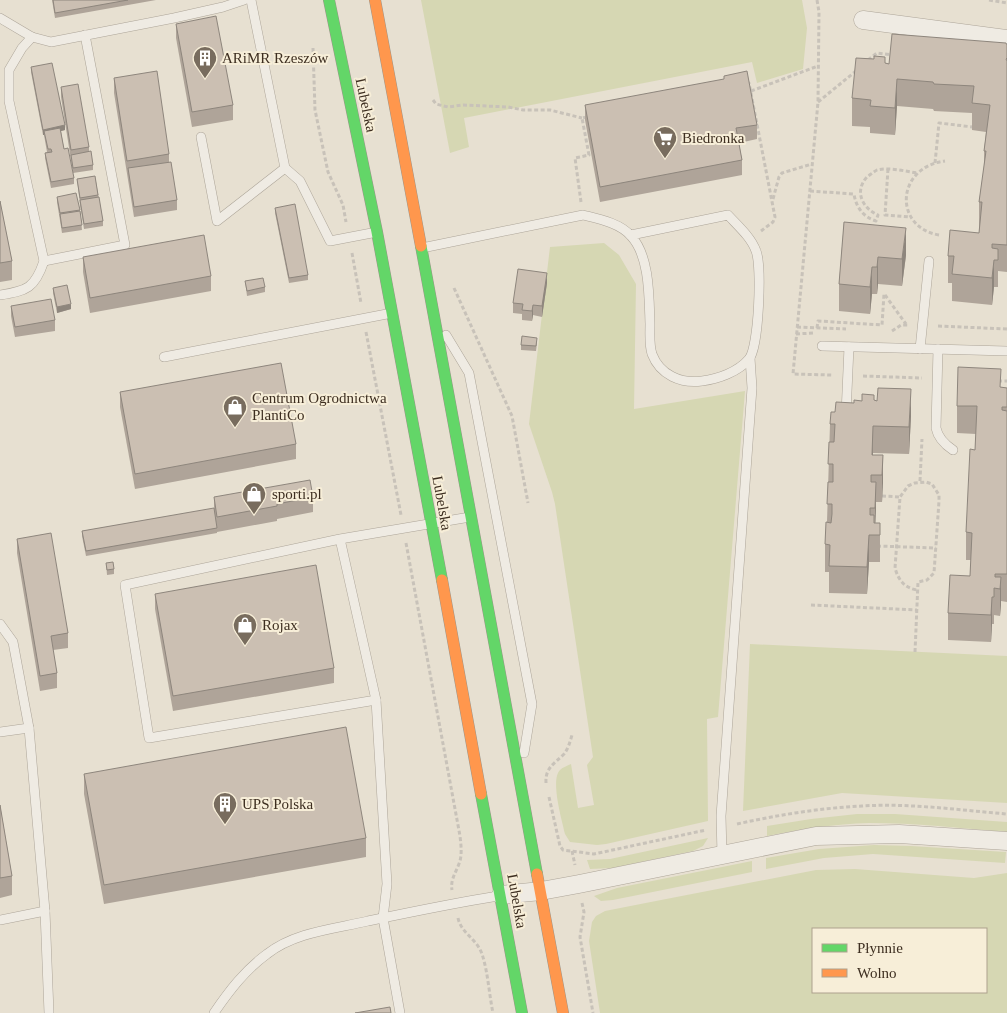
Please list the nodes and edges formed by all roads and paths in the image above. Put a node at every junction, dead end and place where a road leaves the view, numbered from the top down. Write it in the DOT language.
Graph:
graph roads {
  1 [pos="244,0"];
  2 [pos="251,0"];
  3 [pos="329,0"];
  4 [pos="375,0"];
  5 [pos="817,0"];
  6 [pos="989,0"];
  7 [pos="1007,3"];
  8 [pos="0,18"];
  9 [pos="863,20"];
  10 [pos="85,35"];
  11 [pos="32,37"];
  12 [pos="1007,39"];
  13 [pos="313,42"];
  14 [pos="883,48"];
  15 [pos="882,54"];
  16 [pos="900,55"];
  17 [pos="818,66"];
  18 [pos="740,84"];
  19 [pos="751,91"];
  20 [pos="433,100"];
  21 [pos="818,102"];
  22 [pos="592,116"];
  23 [pos="582,118"];
  24 [pos="973,127"];
  25 [pos="201,137"];
  26 [pos="945,162"];
  27 [pos="935,163"];
  28 [pos="812,164"];
  29 [pos="285,168"];
  30 [pos="888,169"];
  31 [pos="917,173"];
  32 [pos="810,191"];
  33 [pos="772,202"];
  34 [pos="583,216"];
  35 [pos="911,217"];
  36 [pos="377,232"];
  37 [pos="631,235"];
  38 [pos="939,236"];
  39 [pos="349,238"];
  40 [pos="750,239"];
  41 [pos="422,248"];
  42 [pos="44,261"];
  43 [pos="929,261"];
  44 [pos="0,295"];
  45 [pos="392,313"];
  46 [pos="434,317"];
  47 [pos="363,318"];
  48 [pos="906,324"];
  49 [pos="797,327"];
  50 [pos="822,346"];
  51 [pos="849,347"];
  52 [pos="920,349"];
  53 [pos="938,349"];
  54 [pos="1007,351"];
  55 [pos="164,357"];
  56 [pos="750,358"];
  57 [pos="847,376"];
  58 [pos="937,379"];
  59 [pos="997,381"];
  60 [pos="1007,381"];
  61 [pos="846,421"];
  62 [pos="953,450"];
  63 [pos="882,496"];
  64 [pos="900,497"];
  65 [pos="471,517"];
  66 [pos="430,524"];
  67 [pos="403,528"];
  68 [pos="340,539"];
  69 [pos="874,546"];
  70 [pos="896,546"];
  71 [pos="936,548"];
  72 [pos="917,590"];
  73 [pos="811,605"];
  74 [pos="916,610"];
  75 [pos="0,624"];
  76 [pos="915,652"];
  77 [pos="376,700"];
  78 [pos="29,728"];
  79 [pos="0,732"];
  80 [pos="572,736"];
  81 [pos="520,778"];
  82 [pos="1007,814"];
  83 [pos="730,825"];
  84 [pos="711,829"];
  85 [pos="1007,842"];
  86 [pos="572,851"];
  87 [pos="722,855"];
  88 [pos="576,869"];
  89 [pos="451,886"];
  90 [pos="541,891"];
  91 [pos="501,895"];
  92 [pos="583,907"];
  93 [pos="45,911"];
  94 [pos="383,918"];
  95 [pos="0,920"];
  96 [pos="459,923"];
  97 [pos="49,1013"];
  98 [pos="214,1013"];
  99 [pos="400,1013"];
  100 [pos="493,1013"];
  101 [pos="522,1013"];
  102 [pos="563,1013"];
  103 [pos="593,1013"];
  1 -- 10 [label="lane"];
  2 -- 29 [label="lane"];
  3 -- 36 [label="main road, Lubelska"];
  4 -- 41 [label="main road, Lubelska"];
  5 -- 17 [label="path"];
  6 -- 7 [label="path"];
  8 -- 11 [label="lane"];
  9 -- 12 [label="street"];
  10 -- 11 [label="lane"];
  10 -- 42 [label="lane"];
  11 -- 42 [label="lane"];
  13 -- 39 [label="path"];
  14 -- 15 [label="path"];
  15 -- 16 [label="path"];
  15 -- 21 [label="path"];
  17 -- 19 [label="path"];
  17 -- 21 [label="path"];
  18 -- 19 [label="path"];
  19 -- 33 [label="path"];
  20 -- 23 [label="path"];
  21 -- 28 [label="path"];
  22 -- 23 [label="path"];
  23 -- 34 [label="path"];
  24 -- 27 [label="path"];
  25 -- 29 [label="lane"];
  26 -- 27 [label="path"];
  27 -- 31 [label="path"];
  28 -- 32 [label="path"];
  28 -- 33 [label="path"];
  29 -- 39 [label="lane"];
  30 -- 31 [label="path"];
  30 -- 32 [label="path"];
  30 -- 35 [label="path"];
  31 -- 35 [label="path"];
  32 -- 49 [label="path"];
  33 -- 40 [label="path"];
  34 -- 37 [label="lane"];
  34 -- 41 [label="lane"];
  35 -- 38 [label="path"];
  36 -- 39 [label="lane"];
  36 -- 45 [label="main road, Lubelska"];
  37 -- 40 [label="lane"];
  37 -- 56 [label="lane"];
  39 -- 47 [label="path"];
  40 -- 56 [label="lane"];
  41 -- 46 [label="main road, Lubelska"];
  42 -- 44 [label="lane"];
  43 -- 52 [label="lane"];
  45 -- 47 [label="lane"];
  45 -- 66 [label="main road, Lubelska"];
  46 -- 65 [label="main road, Lubelska"];
  46 -- 81 [label="lane"];
  47 -- 55 [label="lane"];
  47 -- 67 [label="path"];
  48 -- 49 [label="path"];
  49 -- 57 [label="path"];
  50 -- 51 [label="lane"];
  51 -- 52 [label="lane"];
  51 -- 57 [label="lane"];
  52 -- 53 [label="lane"];
  53 -- 54 [label="lane"];
  53 -- 58 [label="lane"];
  56 -- 87 [label="lane"];
  57 -- 58 [label="path"];
  57 -- 61 [label="lane"];
  58 -- 62 [label="lane"];
  59 -- 60 [label="path"];
  63 -- 64 [label="path"];
  64 -- 70 [label="path"];
  64 -- 71 [label="path"];
  65 -- 66 [label="lane"];
  65 -- 81 [label="main road, Lubelska"];
  66 -- 67 [label="lane"];
  66 -- 91 [label="main road, Lubelska"];
  67 -- 68 [label="lane"];
  67 -- 89 [label="path"];
  68 -- 77 [label="lane"];
  68 -- 77 [label="lane"];
  69 -- 70 [label="path"];
  70 -- 71 [label="path"];
  70 -- 72 [label="path"];
  71 -- 72 [label="path"];
  72 -- 74 [label="path"];
  73 -- 74 [label="path"];
  74 -- 76 [label="path"];
  75 -- 78 [label="lane"];
  77 -- 94 [label="lane"];
  78 -- 79 [label="lane"];
  78 -- 93 [label="lane"];
  80 -- 86 [label="path"];
  81 -- 90 [label="main road, Lubelska"];
  82 -- 83 [label="path"];
  84 -- 86 [label="path"];
  85 -- 87 [label="street"];
  86 -- 88 [label="path"];
  87 -- 90 [label="street"];
  90 -- 91 [label="street"];
  90 -- 102 [label="main road, Lubelska"];
  91 -- 94 [label="lane"];
  91 -- 101 [label="main road, Lubelska"];
  92 -- 103 [label="path"];
  93 -- 95 [label="lane"];
  93 -- 97 [label="lane"];
  94 -- 98 [label="lane"];
  94 -- 99 [label="lane"];
  96 -- 100 [label="path"];
}
